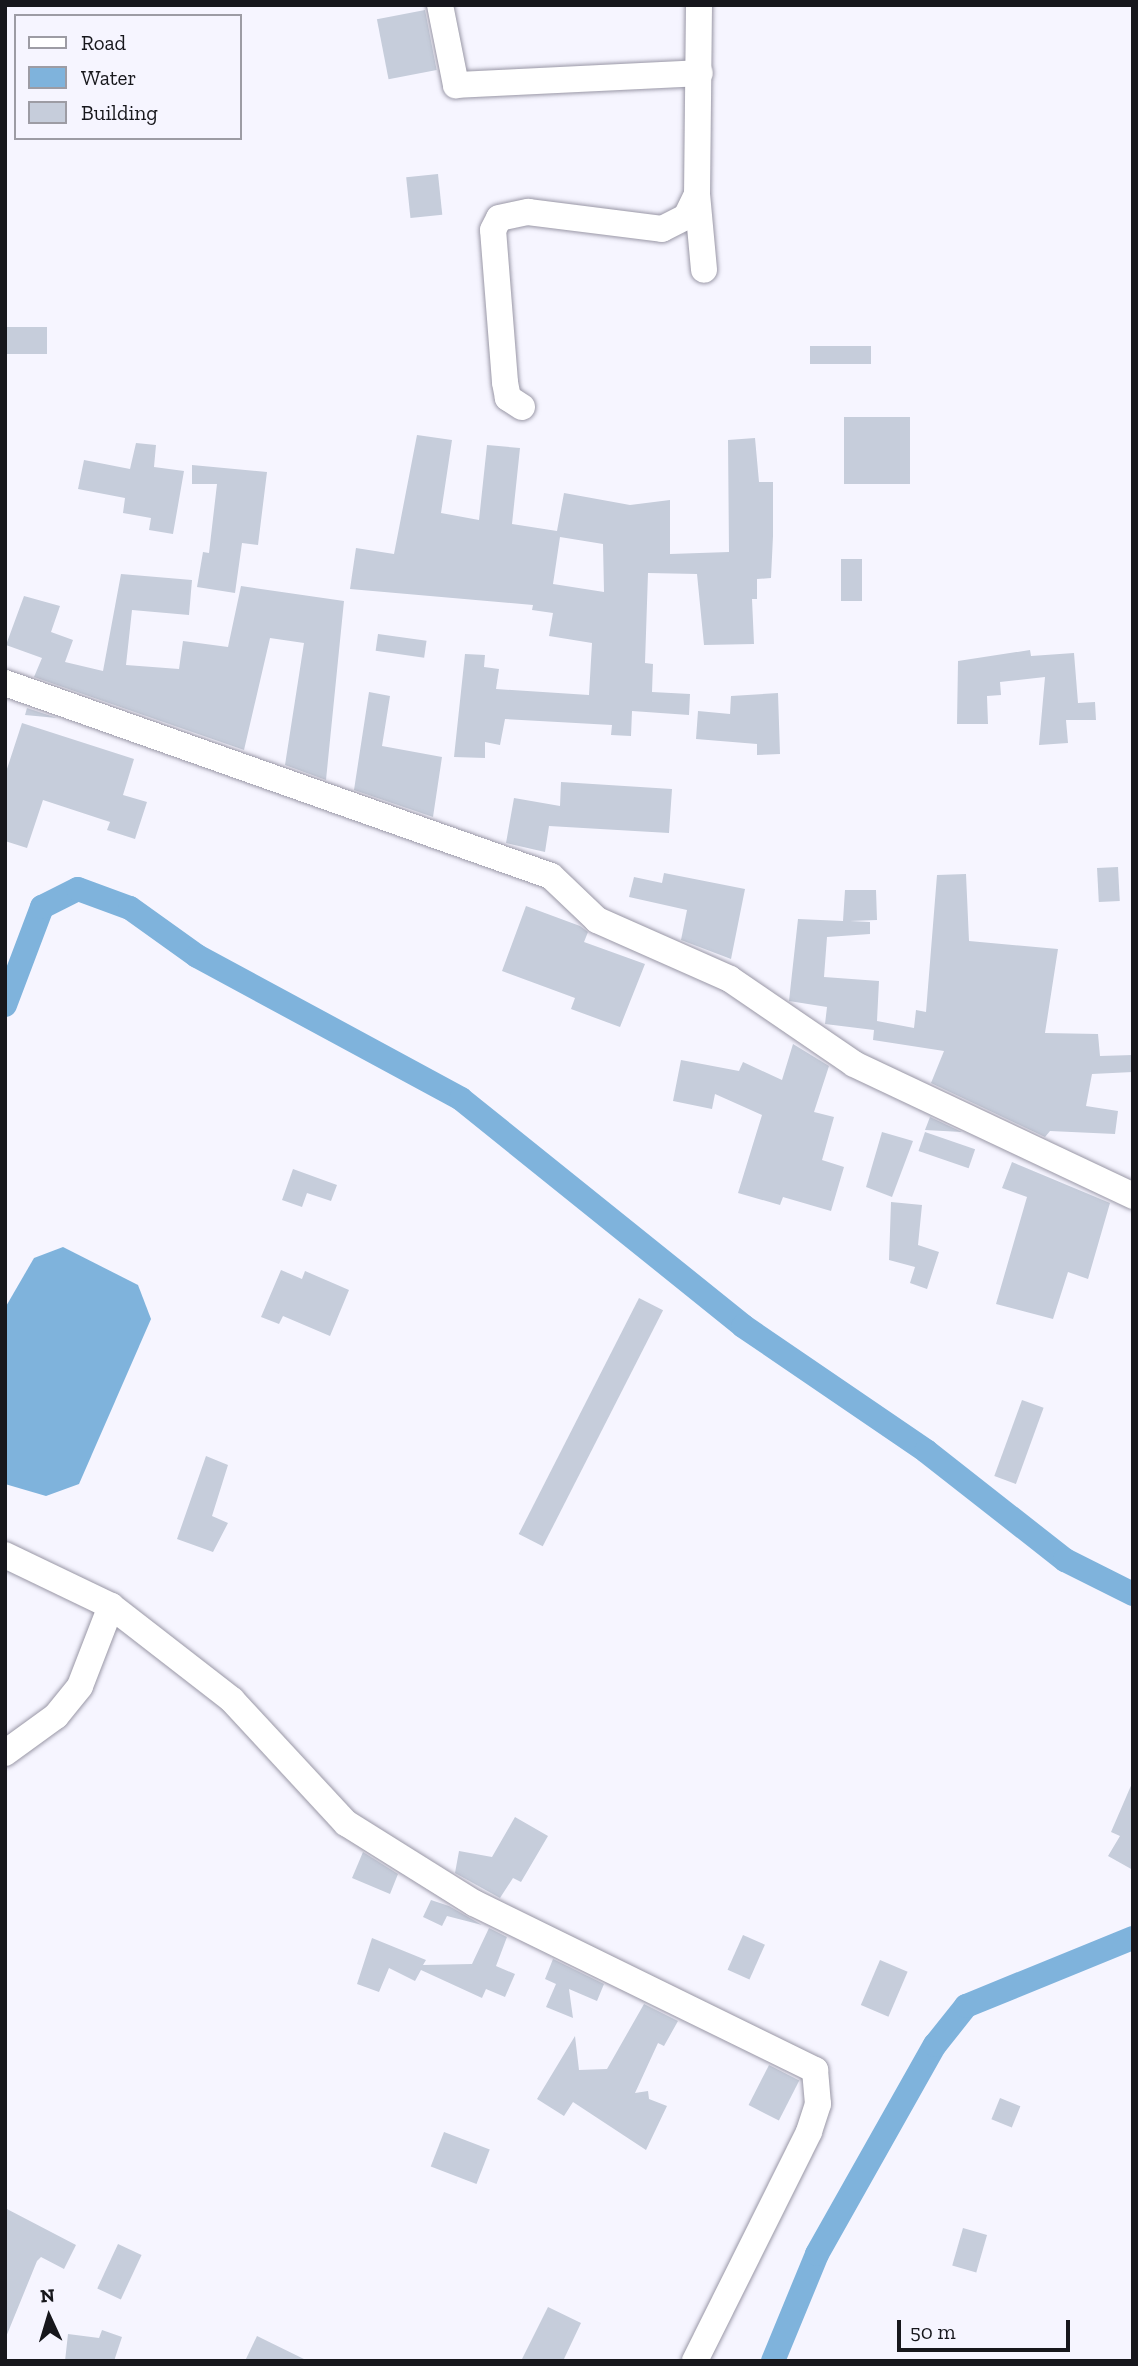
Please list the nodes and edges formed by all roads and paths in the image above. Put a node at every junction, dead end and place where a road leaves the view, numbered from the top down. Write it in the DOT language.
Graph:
graph roads {
  1 [pos="440,5"];
  2 [pos="699,5"];
  3 [pos="700,73"];
  4 [pos="697,194"];
  5 [pos="704,270"];
  6 [pos="522,407"];
  7 [pos="5,683"];
  8 [pos="1133,1196"];
  9 [pos="5,1555"];
  10 [pos="111,1606"];
  11 [pos="5,1753"];
  12 [pos="695,2361"];
  1 -- 3 [label="street"];
  2 -- 3 [label="street"];
  3 -- 4 [label="street"];
  4 -- 5 [label="street"];
  4 -- 6 [label="street"];
  7 -- 8 [label="street"];
  9 -- 10 [label="street"];
  10 -- 11 [label="street"];
  10 -- 12 [label="street"];
}
